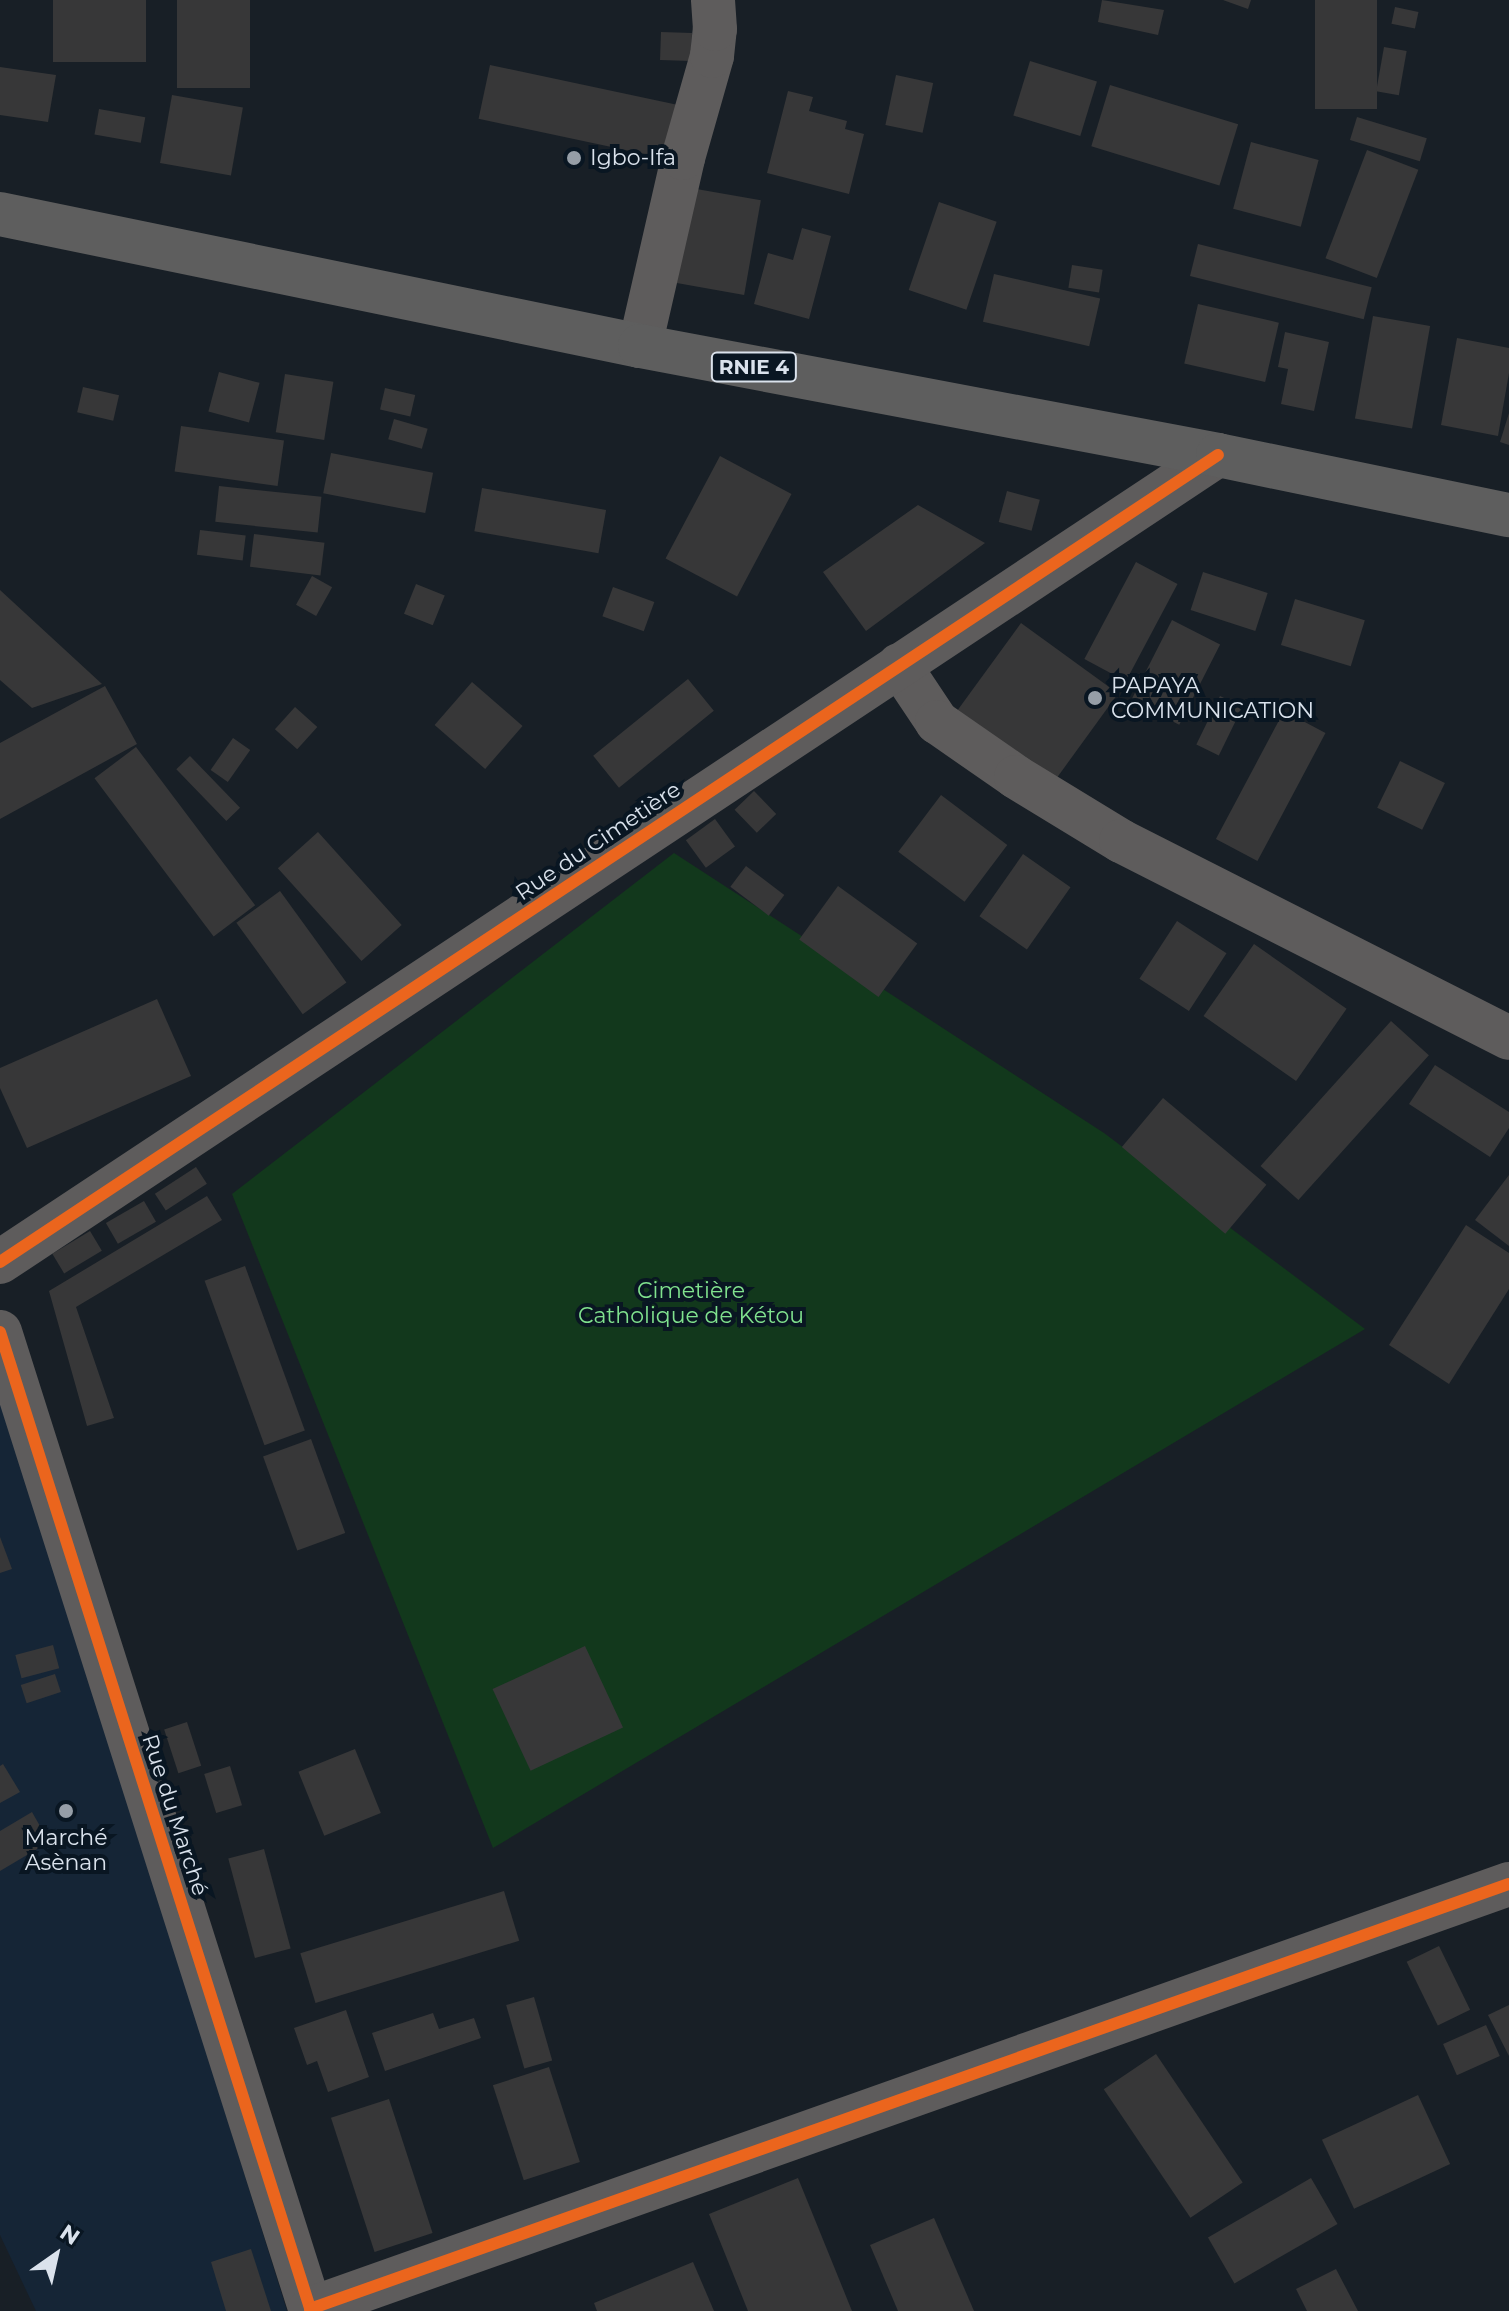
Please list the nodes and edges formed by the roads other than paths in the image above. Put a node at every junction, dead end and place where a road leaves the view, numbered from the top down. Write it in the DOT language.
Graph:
graph roads {
  1 [pos="713,0"];
  2 [pos="0,214"];
  3 [pos="640,346"];
  4 [pos="1218,455"];
  5 [pos="1509,515"];
  6 [pos="899,665"];
  7 [pos="1509,1038"];
  8 [pos="0,1262"];
  9 [pos="0,1332"];
  10 [pos="1509,1884"];
  11 [pos="311,2310"];
  1 -- 3 [label="street"];
  2 -- 3 [label="main road, RNIE 4"];
  3 -- 4 [label="main road, RNIE 4"];
  4 -- 5 [label="main road, RNIE 4"];
  4 -- 6 [label="street, Rue du Cimetière"];
  6 -- 7 [label="street"];
  6 -- 8 [label="street, Rue du Cimetière"];
  9 -- 11 [label="street, Rue du Marché"];
  10 -- 11 [label="street"];
}
